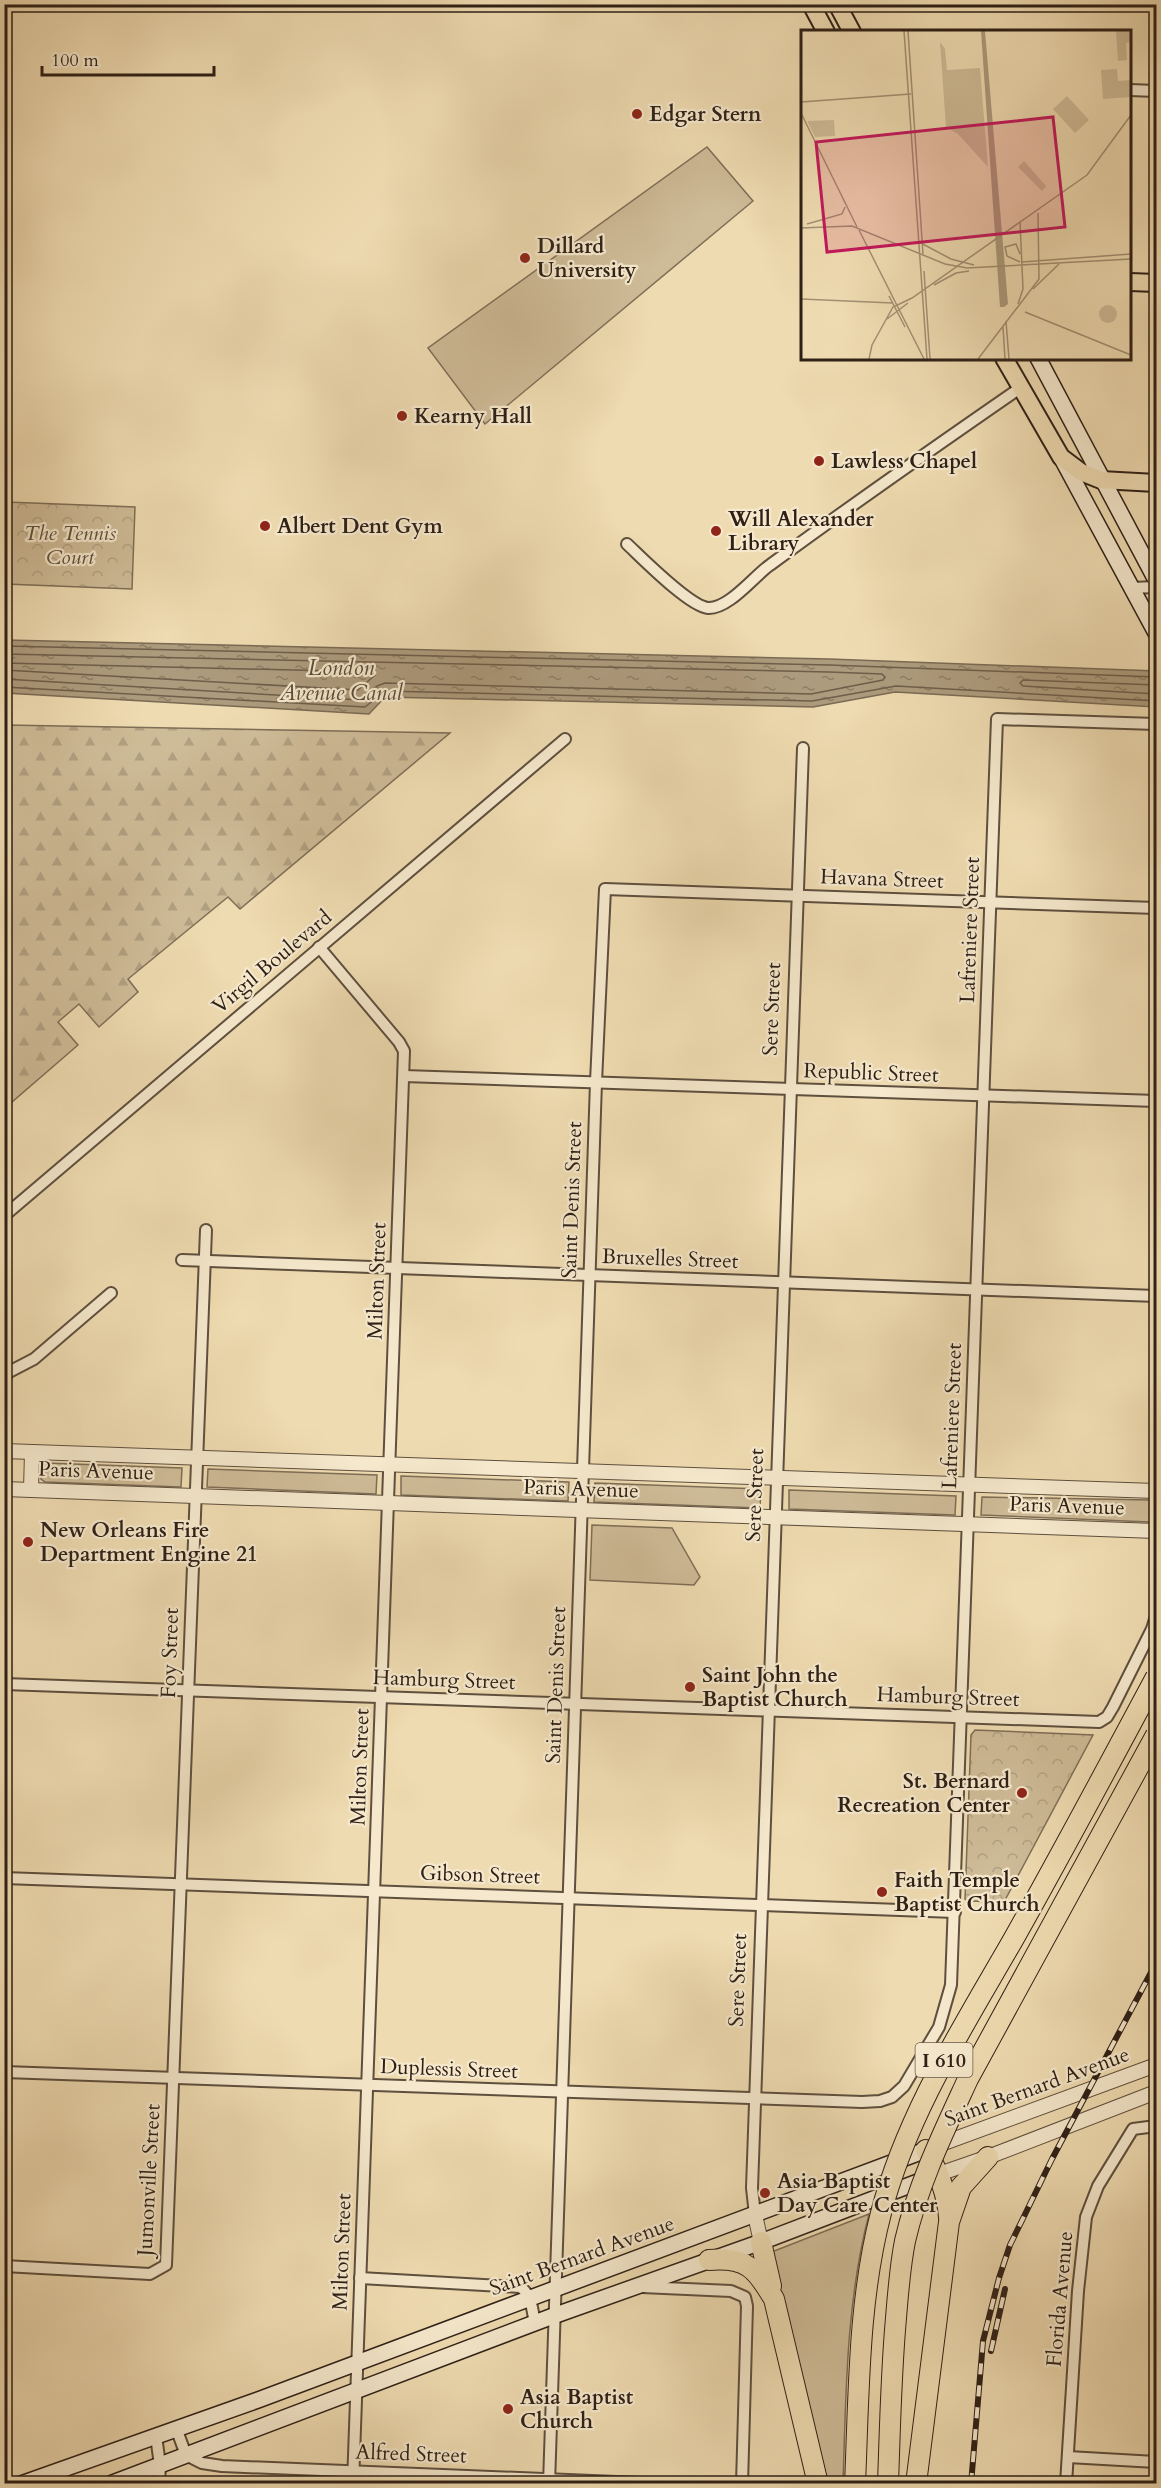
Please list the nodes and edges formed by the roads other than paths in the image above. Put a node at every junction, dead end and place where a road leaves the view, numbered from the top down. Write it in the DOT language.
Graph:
graph roads {
  1 [pos="811,4"];
  2 [pos="837,4"];
  3 [pos="825,30"];
  4 [pos="851,30"];
  5 [pos="1131,90"];
  6 [pos="1156,91"];
  7 [pos="1131,282"];
  8 [pos="1156,283"];
  9 [pos="1005,360"];
  10 [pos="1039,360"];
  11 [pos="1020,388"];
  12 [pos="1060,457"];
  13 [pos="1101,480"];
  14 [pos="1156,483"];
  15 [pos="627,544"];
  16 [pos="1156,580"];
  17 [pos="1156,587"];
  18 [pos="1131,588"];
  19 [pos="1155,631"];
  20 [pos="1156,724"];
  21 [pos="565,739"];
  22 [pos="802,748"];
  23 [pos="605,889"];
  24 [pos="797,895"];
  25 [pos="991,902"];
  26 [pos="1156,908"];
  27 [pos="319,947"];
  28 [pos="404,1076"];
  29 [pos="596,1082"];
  30 [pos="790,1089"];
  31 [pos="982,1096"];
  32 [pos="1156,1101"];
  33 [pos="4,1216"];
  34 [pos="206,1230"];
  35 [pos="182,1260"];
  36 [pos="205,1261"];
  37 [pos="397,1270"];
  38 [pos="589,1276"];
  39 [pos="784,1282"];
  40 [pos="976,1290"];
  41 [pos="111,1293"];
  42 [pos="1156,1296"];
  43 [pos="4,1383"];
  44 [pos="4,1451"];
  45 [pos="32,1452"];
  46 [pos="197,1458"];
  47 [pos="390,1465"];
  48 [pos="583,1471"];
  49 [pos="777,1478"];
  50 [pos="970,1485"];
  51 [pos="4,1489"];
  52 [pos="31,1490"];
  53 [pos="1156,1491"];
  54 [pos="196,1496"];
  55 [pos="389,1503"];
  56 [pos="582,1510"];
  57 [pos="775,1517"];
  58 [pos="968,1524"];
  59 [pos="1156,1531"];
  60 [pos="1156,1616"];
  61 [pos="1156,1677"];
  62 [pos="4,1684"];
  63 [pos="188,1691"];
  64 [pos="382,1696"];
  65 [pos="575,1704"];
  66 [pos="768,1710"];
  67 [pos="961,1718"];
  68 [pos="1156,1735"];
  69 [pos="4,1878"];
  70 [pos="182,1884"];
  71 [pos="374,1891"];
  72 [pos="568,1898"];
  73 [pos="762,1904"];
  74 [pos="955,1912"];
  75 [pos="1156,2065"];
  76 [pos="4,2072"];
  77 [pos="174,2078"];
  78 [pos="367,2086"];
  79 [pos="562,2092"];
  80 [pos="1156,2092"];
  81 [pos="892,2097"];
  82 [pos="755,2098"];
  83 [pos="1156,2126"];
  84 [pos="926,2150"];
  85 [pos="988,2157"];
  86 [pos="939,2174"];
  87 [pos="754,2215"];
  88 [pos="949,2222"];
  89 [pos="761,2242"];
  90 [pos="709,2260"];
  91 [pos="4,2266"];
  92 [pos="360,2278"];
  93 [pos="633,2287"];
  94 [pos="554,2290"];
  95 [pos="530,2299"];
  96 [pos="774,2299"];
  97 [pos="553,2316"];
  98 [pos="535,2323"];
  99 [pos="357,2361"];
  100 [pos="356,2390"];
  101 [pos="176,2428"];
  102 [pos="156,2436"];
  103 [pos="186,2455"];
  104 [pos="1068,2457"];
  105 [pos="1156,2462"];
  106 [pos="160,2465"];
  107 [pos="354,2472"];
  108 [pos="549,2481"];
  109 [pos="21,2484"];
  110 [pos="110,2484"];
  111 [pos="159,2484"];
  112 [pos="353,2484"];
  113 [pos="665,2484"];
  114 [pos="742,2484"];
  115 [pos="818,2484"];
  116 [pos="855,2484"];
  117 [pos="888,2484"];
  118 [pos="916,2484"];
  119 [pos="1066,2484"];
  1 -- 3 [label="main road"];
  2 -- 4 [label="main road"];
  5 -- 6 [label="street"];
  7 -- 8 [label="main road"];
  9 -- 11 [label="main road"];
  10 -- 13 [label="main road"];
  11 -- 12 [label="main road"];
  11 -- 15 [label="street"];
  12 -- 13 [label="main road"];
  12 -- 18 [label="main road"];
  13 -- 14 [label="main road"];
  13 -- 16 [label="main road"];
  17 -- 18 [label="street"];
  18 -- 19 [label="main road"];
  20 -- 25 [label="street, Lafreniere Street"];
  21 -- 27 [label="street, Virgil Boulevard"];
  22 -- 24 [label="street, Sere Street"];
  23 -- 24 [label="street, Havana Street"];
  23 -- 29 [label="street, Saint Denis Street"];
  24 -- 25 [label="street, Havana Street"];
  24 -- 30 [label="street, Sere Street"];
  25 -- 26 [label="street, Havana Street"];
  25 -- 31 [label="street, Lafreniere Street"];
  27 -- 28 [label="street, Milton Street"];
  27 -- 33 [label="street, Virgil Boulevard"];
  28 -- 29 [label="street, Republic Street"];
  28 -- 37 [label="street, Milton Street"];
  29 -- 30 [label="street, Republic Street"];
  29 -- 38 [label="street, Saint Denis Street"];
  30 -- 31 [label="street, Republic Street"];
  30 -- 39 [label="street, Sere Street"];
  31 -- 32 [label="street, Republic Street"];
  31 -- 40 [label="street, Lafreniere Street"];
  34 -- 36 [label="street, Foy Street"];
  35 -- 36 [label="street, Bruxelles Street"];
  36 -- 37 [label="street, Bruxelles Street"];
  36 -- 46 [label="street, Foy Street"];
  37 -- 38 [label="street, Bruxelles Street"];
  37 -- 47 [label="street, Milton Street"];
  38 -- 39 [label="street, Bruxelles Street"];
  38 -- 48 [label="street, Saint Denis Street"];
  39 -- 40 [label="street, Bruxelles Street"];
  39 -- 49 [label="street, Sere Street"];
  40 -- 42 [label="street, Bruxelles Street"];
  40 -- 50 [label="street, Lafreniere Street"];
  41 -- 43 [label="street"];
  44 -- 45 [label="street, Paris Avenue"];
  45 -- 46 [label="street, Paris Avenue"];
  45 -- 52 [label="street"];
  46 -- 47 [label="street, Paris Avenue"];
  46 -- 54 [label="street, Foy Street"];
  47 -- 48 [label="street, Paris Avenue"];
  47 -- 55 [label="street, Milton Street"];
  48 -- 49 [label="street, Paris Avenue"];
  48 -- 56 [label="street, Saint Denis Street"];
  49 -- 50 [label="street, Paris Avenue"];
  49 -- 57 [label="street, Sere Street"];
  50 -- 53 [label="street, Paris Avenue"];
  50 -- 58 [label="street, Lafreniere Street"];
  51 -- 52 [label="street, Paris Avenue"];
  52 -- 54 [label="street, Paris Avenue"];
  54 -- 55 [label="street, Paris Avenue"];
  54 -- 63 [label="street, Foy Street"];
  55 -- 56 [label="street, Paris Avenue"];
  55 -- 64 [label="street, Milton Street"];
  56 -- 57 [label="street, Paris Avenue"];
  56 -- 65 [label="street, Saint Denis Street"];
  57 -- 58 [label="street, Paris Avenue"];
  57 -- 66 [label="street, Sere Street"];
  58 -- 59 [label="street, Paris Avenue"];
  58 -- 67 [label="street, Lafreniere Street"];
  60 -- 67 [label="street, Hamburg Street"];
  61 -- 116 [label="highway, I 610, bridge"];
  62 -- 63 [label="street, Hamburg Street"];
  63 -- 64 [label="street, Hamburg Street"];
  63 -- 70 [label="street, Foy Street"];
  64 -- 65 [label="street, Hamburg Street"];
  64 -- 71 [label="street, Milton Street"];
  65 -- 66 [label="street, Hamburg Street"];
  65 -- 72 [label="street, Saint Denis Street"];
  66 -- 67 [label="street, Hamburg Street"];
  66 -- 73 [label="street, Sere Street"];
  67 -- 74 [label="street, Lafreniere Street"];
  68 -- 117 [label="highway, I 610, bridge"];
  69 -- 70 [label="street, Gibson Street"];
  70 -- 71 [label="street, Gibson Street"];
  70 -- 77 [label="street, Foy Street"];
  71 -- 72 [label="street, Gibson Street"];
  71 -- 78 [label="street, Milton Street"];
  72 -- 73 [label="street, Gibson Street"];
  72 -- 79 [label="street, Saint Denis Street"];
  73 -- 74 [label="street, Gibson Street"];
  73 -- 82 [label="street, Sere Street"];
  74 -- 81 [label="street, Lafreniere Street"];
  75 -- 84 [label="street, Saint Bernard Avenue"];
  76 -- 77 [label="street, Duplessis Street"];
  77 -- 78 [label="street, Duplessis Street"];
  77 -- 91 [label="street, Jumonville Street"];
  78 -- 79 [label="street, Duplessis Street"];
  78 -- 92 [label="street, Milton Street"];
  79 -- 82 [label="street, Duplessis Street"];
  79 -- 94 [label="street, Saint Denis Street"];
  80 -- 85 [label="street"];
  81 -- 82 [label="street, Duplessis Street"];
  82 -- 87 [label="street, Sere Street"];
  83 -- 104 [label="street, Florida Avenue"];
  84 -- 86 [label="highway"];
  84 -- 87 [label="main road, Saint Bernard Avenue"];
  85 -- 86 [label="street"];
  85 -- 88 [label="highway"];
  86 -- 88 [label="highway"];
  86 -- 89 [label="main road"];
  87 -- 89 [label="street, Sere Street"];
  87 -- 94 [label="main road, Saint Bernard Avenue"];
  88 -- 118 [label="highway"];
  89 -- 90 [label="main road"];
  89 -- 96 [label="highway"];
  90 -- 93 [label="main road"];
  90 -- 96 [label="highway"];
  92 -- 95 [label="street"];
  92 -- 99 [label="street, Milton Street"];
  93 -- 97 [label="main road"];
  93 -- 114 [label="street"];
  94 -- 95 [label="main road, Saint Bernard Avenue"];
  94 -- 97 [label="street, Saint Denis Street"];
  95 -- 98 [label="street"];
  95 -- 99 [label="main road, Saint Bernard Avenue"];
  96 -- 115 [label="highway"];
  97 -- 98 [label="main road"];
  97 -- 108 [label="street, Saint Denis Street"];
  98 -- 100 [label="main road"];
  99 -- 100 [label="street, Milton Street"];
  99 -- 101 [label="main road, Saint Bernard Avenue"];
  100 -- 103 [label="main road"];
  100 -- 107 [label="street, Milton Street"];
  101 -- 102 [label="main road, Saint Bernard Avenue"];
  101 -- 103 [label="street"];
  102 -- 106 [label="street"];
  102 -- 109 [label="main road, Saint Bernard Avenue"];
  103 -- 106 [label="main road"];
  103 -- 107 [label="street, Alfred Street"];
  104 -- 105 [label="street"];
  104 -- 119 [label="street, Florida Avenue"];
  106 -- 110 [label="main road"];
  106 -- 111 [label="street"];
  107 -- 108 [label="street, Alfred Street"];
  107 -- 112 [label="street, Milton Street"];
  108 -- 113 [label="street, Alfred Street"];
}
